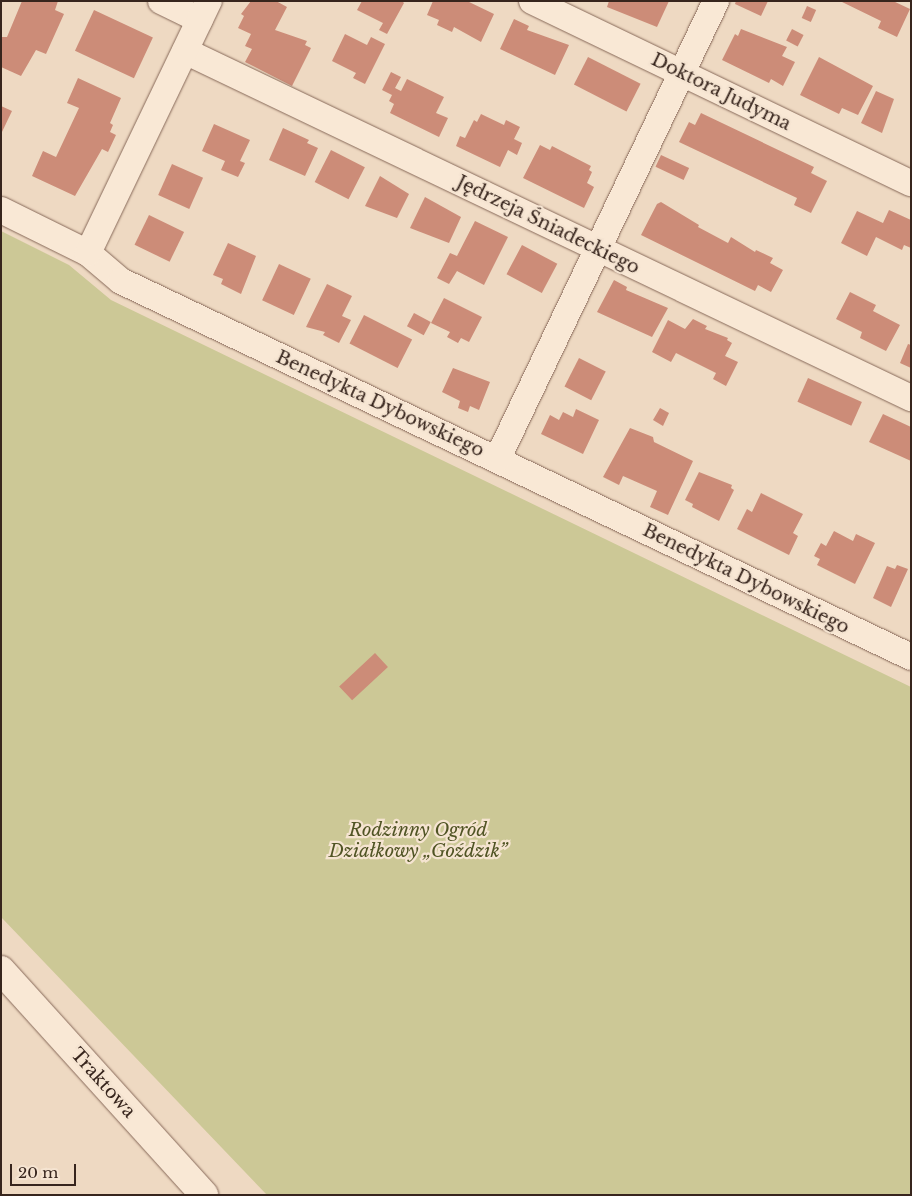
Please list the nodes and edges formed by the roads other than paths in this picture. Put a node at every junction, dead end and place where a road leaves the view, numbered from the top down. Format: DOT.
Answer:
graph roads {
  1 [pos="161,1"];
  2 [pos="532,1"];
  3 [pos="716,1"];
  4 [pos="204,11"];
  5 [pos="185,51"];
  6 [pos="681,73"];
  7 [pos="911,183"];
  8 [pos="1,210"];
  9 [pos="597,249"];
  10 [pos="88,253"];
  11 [pos="911,398"];
  12 [pos="497,460"];
  13 [pos="911,657"];
  14 [pos="1,970"];
  15 [pos="204,1195"];
  1 -- 4 [label="street"];
  2 -- 6 [label="street, Doktora Judyma"];
  3 -- 6 [label="street"];
  4 -- 5 [label="street"];
  5 -- 9 [label="street, Jędrzeja Śniadeckiego"];
  5 -- 10 [label="street"];
  6 -- 7 [label="street, Doktora Judyma"];
  6 -- 9 [label="street"];
  8 -- 10 [label="street, Benedykta Dybowskiego"];
  9 -- 11 [label="street, Jędrzeja Śniadeckiego"];
  9 -- 12 [label="street"];
  10 -- 12 [label="street, Benedykta Dybowskiego"];
  12 -- 13 [label="street, Benedykta Dybowskiego"];
  14 -- 15 [label="main road, Traktowa"];
}
